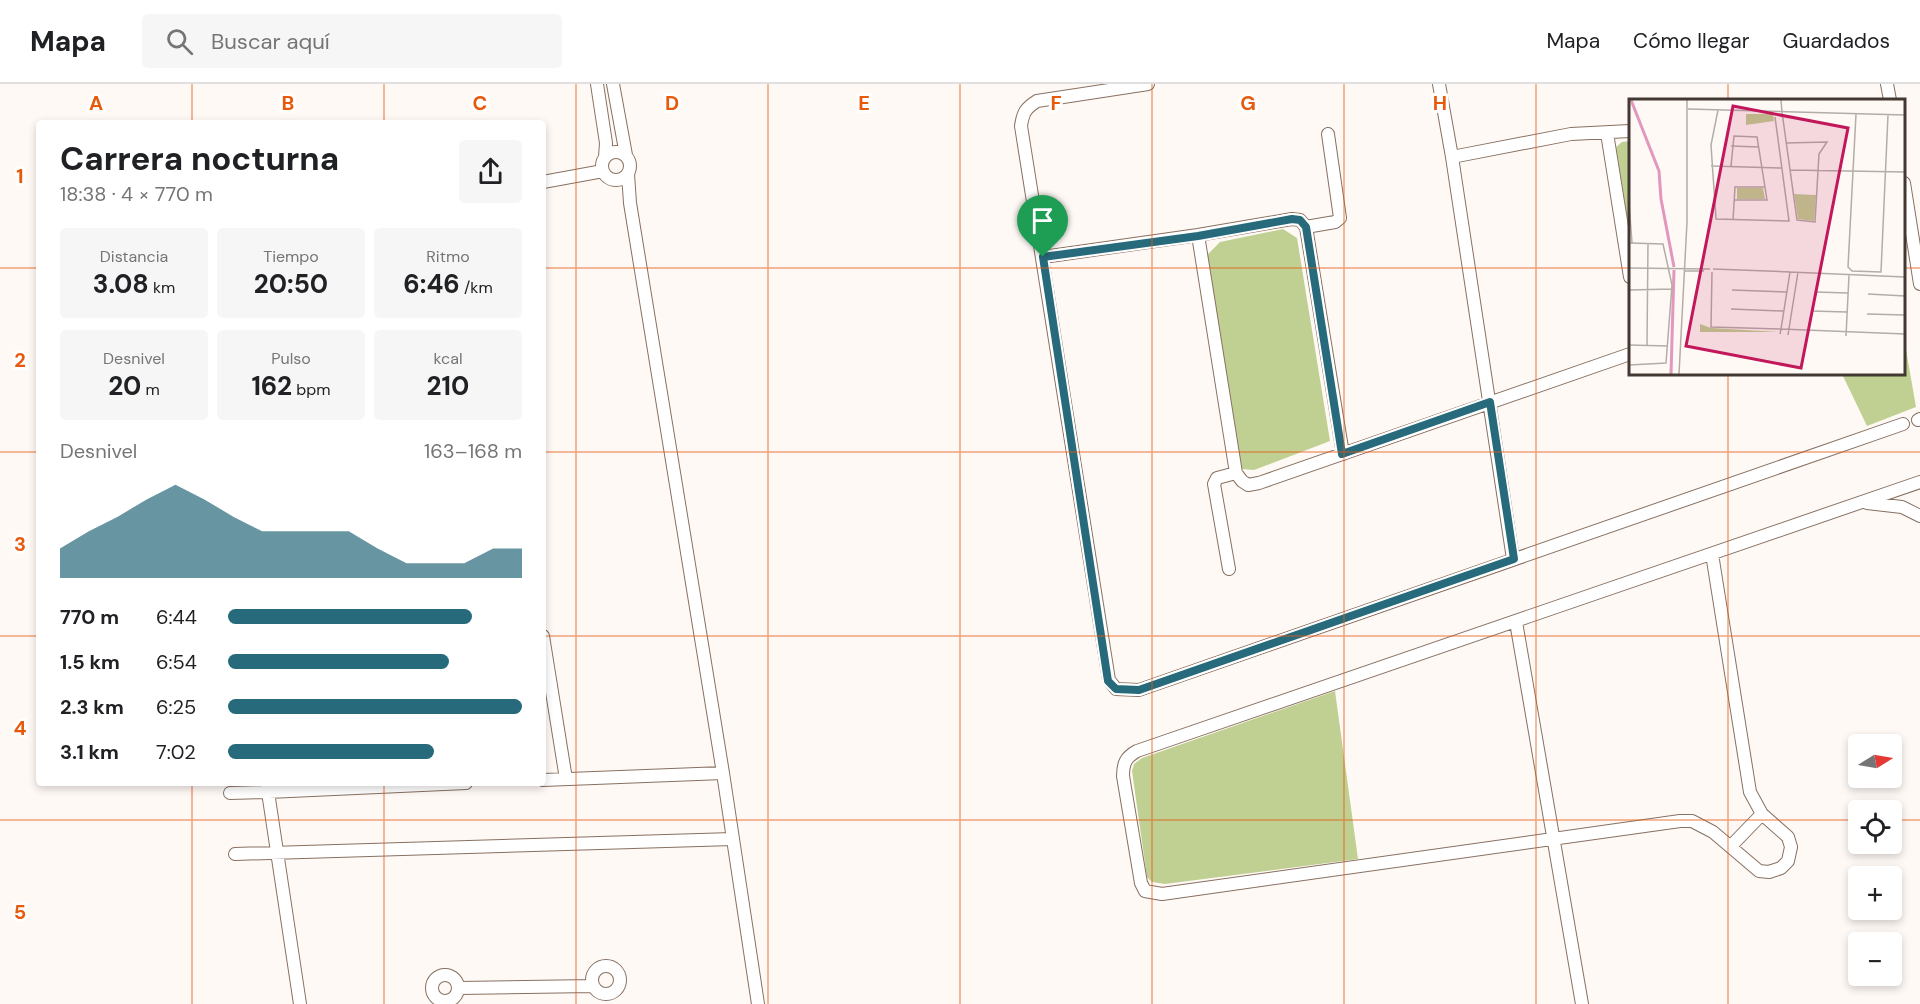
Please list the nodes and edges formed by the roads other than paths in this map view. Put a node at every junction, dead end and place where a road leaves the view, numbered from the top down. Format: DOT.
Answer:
graph roads {
  1 [pos="597,84"];
  2 [pos="613,84"];
  3 [pos="1148,84"];
  4 [pos="1439,84"];
  5 [pos="1887,84"];
  6 [pos="1890,99"];
  7 [pos="1629,131"];
  8 [pos="1606,133"];
  9 [pos="1328,134"];
  10 [pos="626,155"];
  11 [pos="605,157"];
  12 [pos="1452,157"];
  13 [pos="628,174"];
  14 [pos="607,175"];
  15 [pos="546,182"];
  16 [pos="1905,189"];
  17 [pos="630,202"];
  18 [pos="1306,227"];
  19 [pos="1198,236"];
  20 [pos="1043,257"];
  21 [pos="1629,271"];
  22 [pos="1920,284"];
  23 [pos="1629,354"];
  24 [pos="1490,402"];
  25 [pos="1903,424"];
  26 [pos="1342,454"];
  27 [pos="1236,473"];
  28 [pos="1920,482"];
  29 [pos="1860,502"];
  30 [pos="1920,516"];
  31 [pos="1712,554"];
  32 [pos="1514,559"];
  33 [pos="1229,569"];
  34 [pos="1516,622"];
  35 [pos="546,655"];
  36 [pos="723,773"];
  37 [pos="566,779"];
  38 [pos="546,780"];
  39 [pos="340,786"];
  40 [pos="267,788"];
  41 [pos="230,794"];
  42 [pos="1762,814"];
  43 [pos="733,839"];
  44 [pos="1555,839"];
  45 [pos="1731,846"];
  46 [pos="276,852"];
  47 [pos="234,854"];
  48 [pos="593,986"];
  49 [pos="454,997"];
  50 [pos="606,999"];
  51 [pos="300,1004"];
  52 [pos="758,1004"];
  53 [pos="1582,1004"];
  1 -- 11 [label="street"];
  2 -- 10 [label="street"];
  3 -- 20 [label="street"];
  4 -- 12 [label="street"];
  5 -- 6 [label="street"];
  7 -- 8 [label="street"];
  8 -- 12 [label="street"];
  8 -- 21 [label="street"];
  9 -- 18 [label="street"];
  10 -- 11 [label="street"];
  10 -- 13 [label="street"];
  11 -- 14 [label="street"];
  12 -- 24 [label="street"];
  13 -- 14 [label="street"];
  13 -- 17 [label="street"];
  14 -- 15 [label="street"];
  14 -- 17 [label="street"];
  16 -- 22 [label="street"];
  17 -- 36 [label="street"];
  18 -- 19 [label="street"];
  18 -- 26 [label="street"];
  19 -- 20 [label="street"];
  19 -- 27 [label="street"];
  20 -- 32 [label="street"];
  23 -- 24 [label="street"];
  24 -- 26 [label="street"];
  24 -- 32 [label="street"];
  25 -- 32 [label="street"];
  26 -- 27 [label="street"];
  27 -- 33 [label="street"];
  28 -- 29 [label="street"];
  29 -- 30 [label="street"];
  29 -- 31 [label="street"];
  31 -- 34 [label="street"];
  31 -- 42 [label="street"];
  34 -- 44 [label="street"];
  34 -- 44 [label="street"];
  35 -- 37 [label="street"];
  36 -- 37 [label="street"];
  36 -- 43 [label="street"];
  37 -- 38 [label="street"];
  39 -- 40 [label="street"];
  40 -- 41 [label="street"];
  40 -- 46 [label="street"];
  42 -- 45 [label="street"];
  42 -- 45 [label="street"];
  43 -- 46 [label="street"];
  43 -- 52 [label="street"];
  44 -- 45 [label="street"];
  44 -- 53 [label="street"];
  46 -- 47 [label="street"];
  46 -- 51 [label="street"];
  48 -- 49 [label="street"];
  48 -- 50 [label="street"];
  48 -- 50 [label="street"];
}
